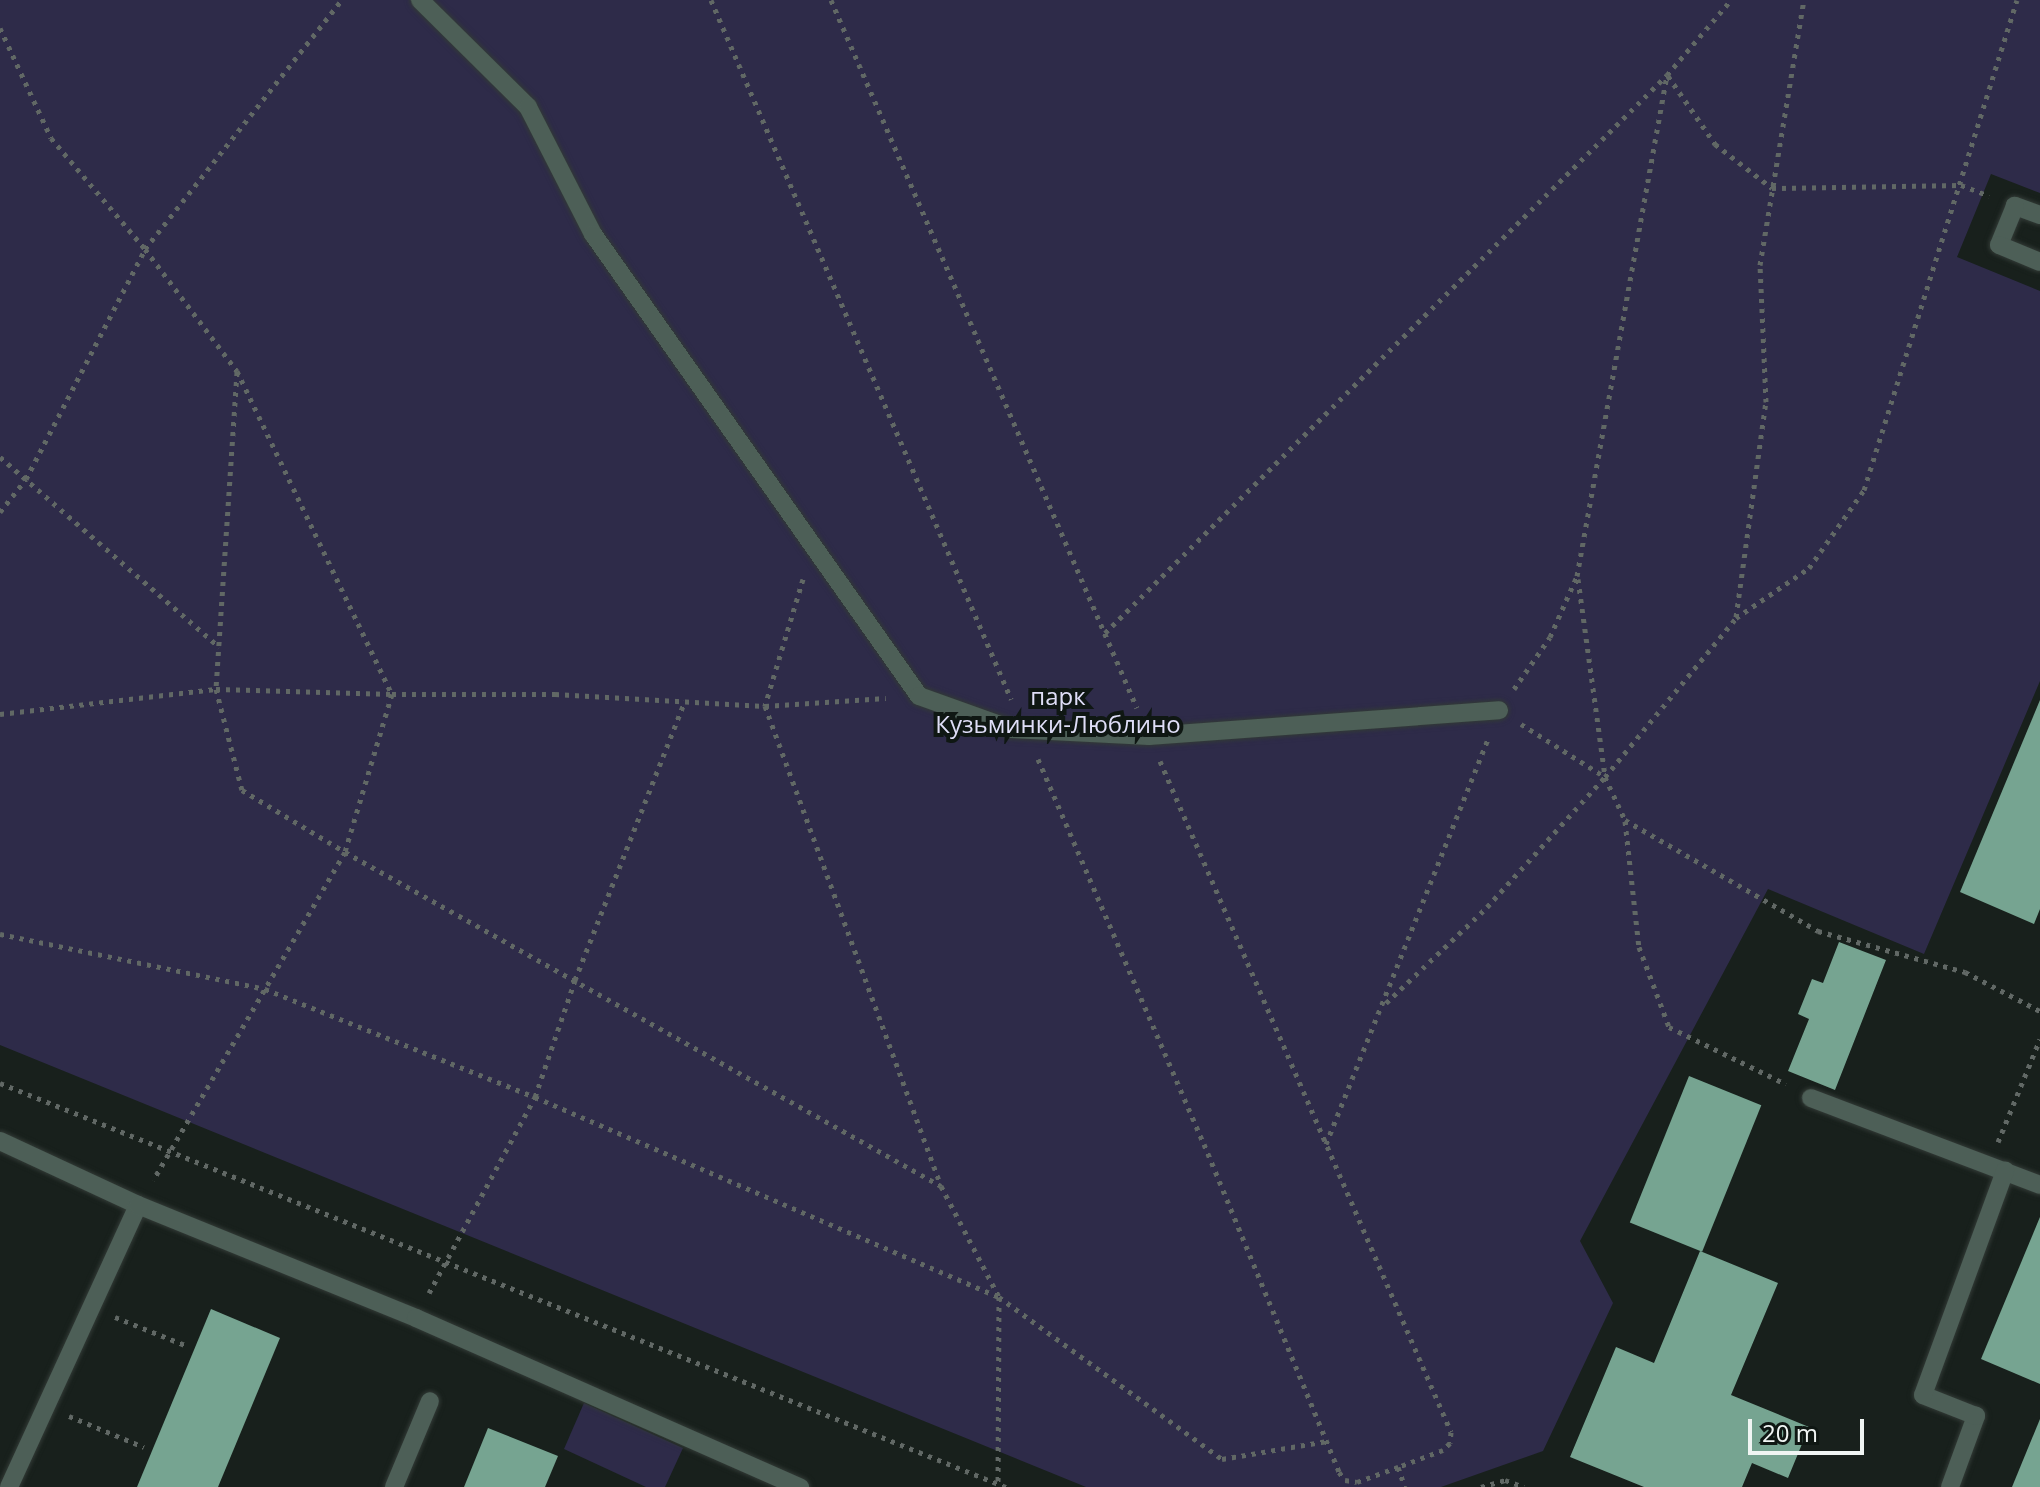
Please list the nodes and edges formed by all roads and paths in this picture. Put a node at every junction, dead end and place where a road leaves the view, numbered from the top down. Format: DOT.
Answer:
graph roads {
  1 [pos="342,0"];
  2 [pos="420,0"];
  3 [pos="711,0"];
  4 [pos="1731,0"];
  5 [pos="1804,0"];
  6 [pos="2017,0"];
  7 [pos="0,28"];
  8 [pos="1667,75"];
  9 [pos="1961,185"];
  10 [pos="1772,188"];
  11 [pos="2015,206"];
  12 [pos="2040,215"];
  13 [pos="145,249"];
  14 [pos="2040,262"];
  15 [pos="237,371"];
  16 [pos="0,457"];
  17 [pos="26,479"];
  18 [pos="0,512"];
  19 [pos="813,548"];
  20 [pos="1577,576"];
  21 [pos="1736,618"];
  22 [pos="1105,633"];
  23 [pos="219,647"];
  24 [pos="216,689"];
  25 [pos="392,694"];
  26 [pos="919,696"];
  27 [pos="685,701"];
  28 [pos="765,706"];
  29 [pos="1499,710"];
  30 [pos="0,714"];
  31 [pos="1024,729"];
  32 [pos="1605,777"];
  33 [pos="1625,820"];
  34 [pos="345,852"];
  35 [pos="0,934"];
  36 [pos="575,980"];
  37 [pos="265,989"];
  38 [pos="1383,1006"];
  39 [pos="2040,1011"];
  40 [pos="2040,1039"];
  41 [pos="0,1083"];
  42 [pos="535,1097"];
  43 [pos="1811,1098"];
  44 [pos="0,1141"];
  45 [pos="1326,1145"];
  46 [pos="169,1152"];
  47 [pos="1997,1168"];
  48 [pos="2040,1185"];
  49 [pos="941,1186"];
  50 [pos="138,1205"];
  51 [pos="445,1262"];
  52 [pos="999,1297"];
  53 [pos="91,1308"];
  54 [pos="416,1318"];
  55 [pos="185,1345"];
  56 [pos="430,1401"];
  57 [pos="46,1406"];
  58 [pos="1327,1441"];
  59 [pos="144,1447"];
  60 [pos="1398,1467"];
  61 [pos="1505,1483"];
  62 [pos="999,1486"];
  63 [pos="9,1487"];
  64 [pos="394,1487"];
  65 [pos="800,1487"];
  66 [pos="1006,1487"];
  67 [pos="1481,1487"];
  68 [pos="1524,1487"];
  69 [pos="1950,1487"];
  1 -- 13 [label="path"];
  2 -- 19 [label="lane"];
  3 -- 31 [label="path"];
  4 -- 8 [label="path"];
  5 -- 10 [label="path"];
  6 -- 9 [label="path"];
  7 -- 13 [label="path"];
  8 -- 10 [label="path"];
  8 -- 20 [label="path"];
  8 -- 22 [label="path"];
  9 -- 10 [label="path"];
  9 -- 11 [label="path"];
  9 -- 21 [label="path"];
  10 -- 21 [label="path"];
  11 -- 12 [label="lane"];
  11 -- 14 [label="lane"];
  13 -- 15 [label="path"];
  13 -- 17 [label="path"];
  15 -- 23 [label="path"];
  15 -- 25 [label="path"];
  16 -- 17 [label="path"];
  17 -- 18 [label="path"];
  17 -- 23 [label="path"];
  19 -- 26 [label="lane"];
  19 -- 28 [label="path"];
  20 -- 29 [label="path"];
  20 -- 32 [label="path"];
  21 -- 32 [label="path"];
  23 -- 24 [label="path"];
  24 -- 25 [label="path"];
  24 -- 30 [label="path"];
  24 -- 34 [label="path"];
  25 -- 27 [label="path"];
  25 -- 34 [label="path"];
  26 -- 28 [label="path"];
  26 -- 31 [label="lane"];
  27 -- 28 [label="path"];
  27 -- 36 [label="path"];
  28 -- 49 [label="path"];
  29 -- 31 [label="lane"];
  29 -- 32 [label="path"];
  29 -- 38 [label="path"];
  31 -- 58 [label="path"];
  32 -- 33 [label="path"];
  32 -- 38 [label="path"];
  33 -- 39 [label="path"];
  33 -- 43 [label="path"];
  34 -- 36 [label="path"];
  34 -- 37 [label="path"];
  35 -- 37 [label="path"];
  36 -- 42 [label="path"];
  36 -- 49 [label="path"];
  37 -- 42 [label="path"];
  37 -- 46 [label="path"];
  38 -- 45 [label="path"];
  40 -- 47 [label="path"];
  41 -- 46 [label="path"];
  42 -- 51 [label="path"];
  42 -- 52 [label="path"];
  43 -- 47 [label="lane"];
  44 -- 50 [label="lane"];
  46 -- 50 [label="path"];
  46 -- 51 [label="path"];
  47 -- 48 [label="lane"];
  47 -- 69 [label="lane"];
  49 -- 52 [label="path"];
  50 -- 53 [label="lane"];
  50 -- 54 [label="lane"];
  51 -- 54 [label="path"];
  51 -- 62 [label="path"];
  52 -- 58 [label="path"];
  52 -- 62 [label="path"];
  53 -- 55 [label="path"];
  53 -- 57 [label="lane"];
  54 -- 65 [label="lane"];
  56 -- 64 [label="lane"];
  57 -- 59 [label="path"];
  57 -- 63 [label="lane"];
  58 -- 60 [label="path"];
  61 -- 67 [label="path"];
  61 -- 68 [label="path"];
  62 -- 66 [label="path"];
}
